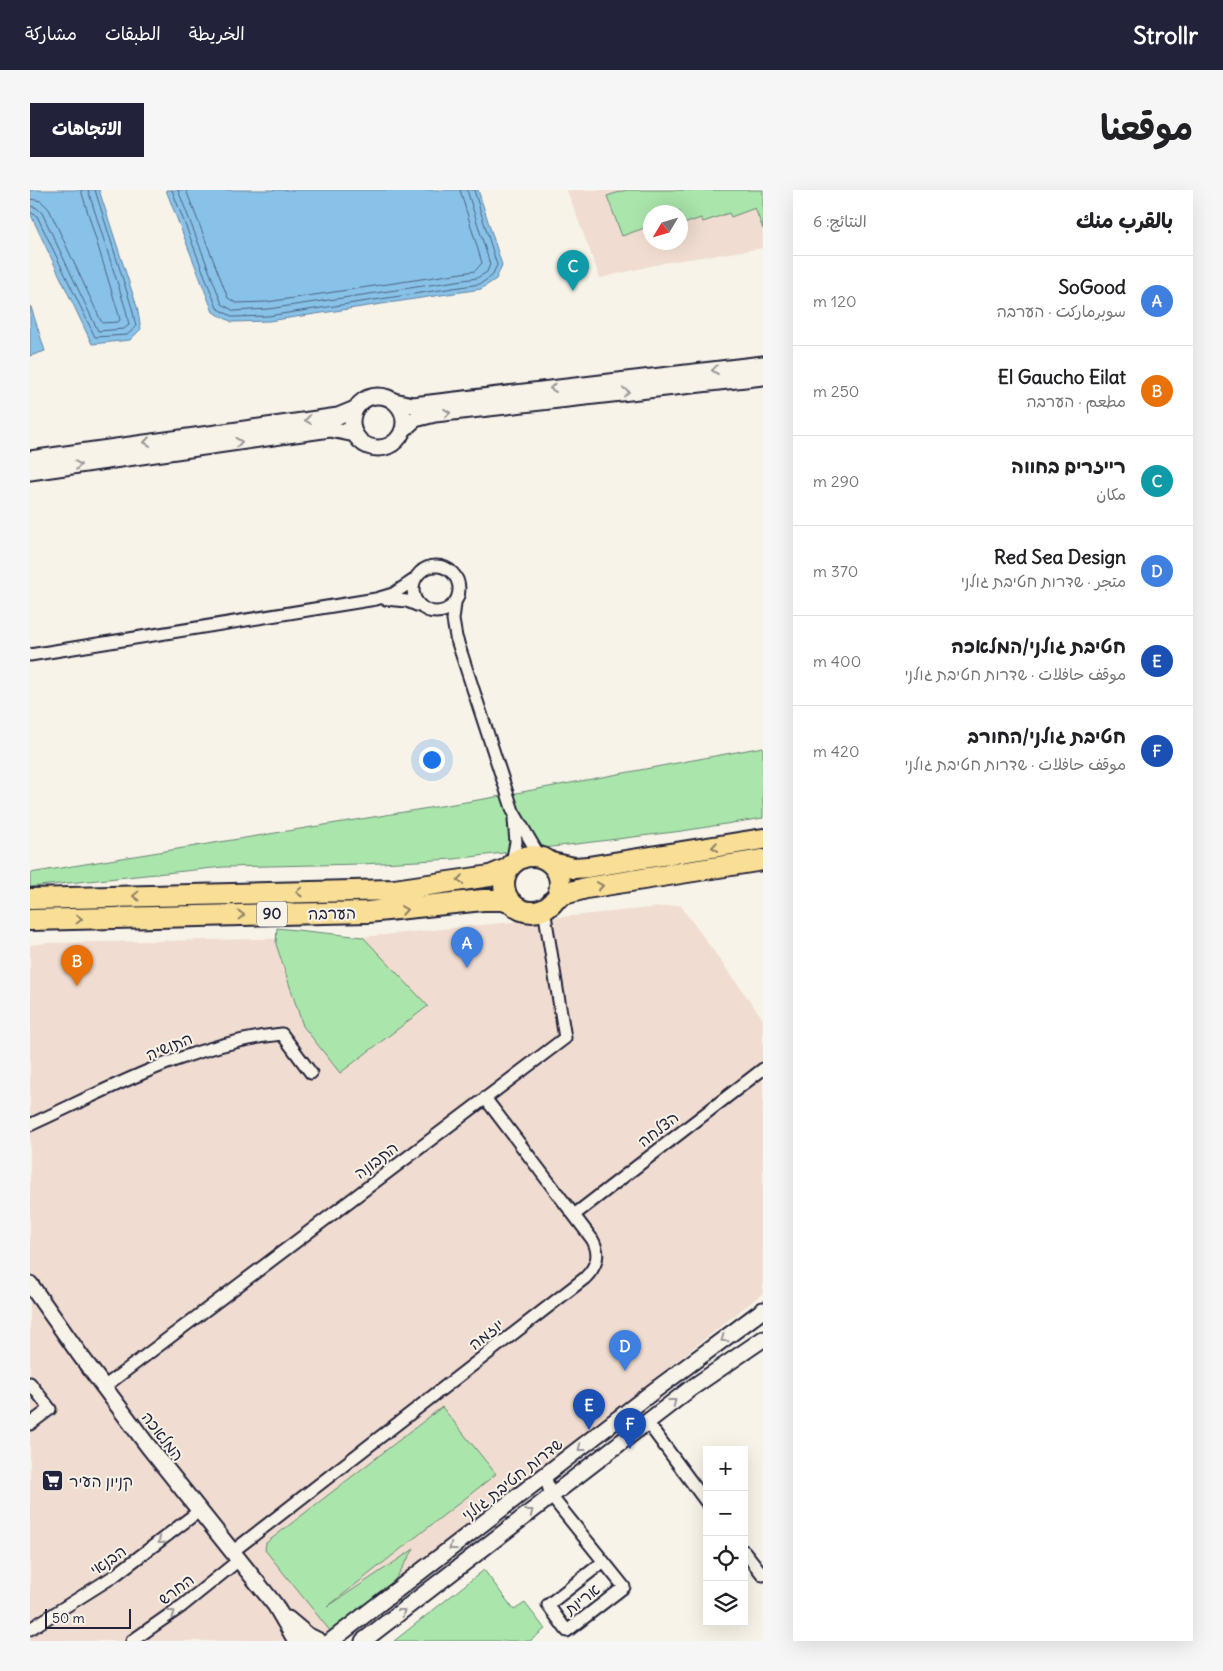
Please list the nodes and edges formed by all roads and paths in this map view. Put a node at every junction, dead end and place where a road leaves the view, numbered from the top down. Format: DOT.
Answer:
graph roads {
  1 [pos="763,364"];
  2 [pos="763,377"];
  3 [pos="394,401"];
  4 [pos="355,409"];
  5 [pos="403,430"];
  6 [pos="355,434"];
  7 [pos="30,459"];
  8 [pos="30,472"];
  9 [pos="414,580"];
  10 [pos="376,600"];
  11 [pos="455,603"];
  12 [pos="419,606"];
  13 [pos="434,612"];
  14 [pos="456,637"];
  15 [pos="30,655"];
  16 [pos="513,811"];
  17 [pos="763,839"];
  18 [pos="546,860"];
  19 [pos="763,860"];
  20 [pos="510,866"];
  21 [pos="30,899"];
  22 [pos="512,904"];
  23 [pos="549,904"];
  24 [pos="30,920"];
  25 [pos="763,1068"];
  26 [pos="311,1072"];
  27 [pos="485,1098"];
  28 [pos="30,1125"];
  29 [pos="574,1215"];
  30 [pos="30,1284"];
  31 [pos="763,1310"];
  32 [pos="763,1338"];
  33 [pos="30,1383"];
  34 [pos="104,1387"];
  35 [pos="647,1422"];
  36 [pos="30,1424"];
  37 [pos="545,1475"];
  38 [pos="550,1496"];
  39 [pos="703,1498"];
  40 [pos="200,1511"];
  41 [pos="236,1556"];
  42 [pos="748,1556"];
  43 [pos="603,1562"];
  44 [pos="763,1575"];
  45 [pos="275,1605"];
  46 [pos="30,1629"];
  47 [pos="132,1641"];
  48 [pos="296,1641"];
  49 [pos="319,1641"];
  50 [pos="331,1641"];
  51 [pos="363,1641"];
  1 -- 3 [label="street, one-way"];
  5 -- 2 [label="street, one-way"];
  3 -- 4 [label="street"];
  3 -- 5 [label="street"];
  4 -- 6 [label="street"];
  4 -- 7 [label="street, one-way"];
  5 -- 6 [label="street"];
  8 -- 6 [label="street, one-way"];
  9 -- 10 [label="street"];
  9 -- 11 [label="street"];
  9 -- 12 [label="street"];
  10 -- 12 [label="street"];
  10 -- 15 [label="street"];
  11 -- 13 [label="street"];
  11 -- 14 [label="street"];
  12 -- 13 [label="street"];
  13 -- 14 [label="street"];
  14 -- 16 [label="street"];
  16 -- 18 [label="street"];
  16 -- 20 [label="street"];
  17 -- 18 [label="highway, one-way"];
  18 -- 20 [label="highway"];
  18 -- 23 [label="highway"];
  23 -- 19 [label="highway, one-way"];
  20 -- 21 [label="highway, הערבה / 90, one-way"];
  20 -- 22 [label="highway"];
  22 -- 23 [label="highway"];
  24 -- 22 [label="highway, הערבה / 90, one-way"];
  23 -- 27 [label="street, התבונה"];
  25 -- 29 [label="street, הצלחה"];
  26 -- 28 [label="street, התושיה"];
  27 -- 29 [label="street, יוזמה"];
  27 -- 34 [label="street, התבונה"];
  29 -- 41 [label="street, יוזמה"];
  30 -- 34 [label="street, המלאכה"];
  31 -- 37 [label="street, שדרות חטיבת גולני, one-way"];
  35 -- 32 [label="street, one-way"];
  33 -- 36 [label="street"];
  34 -- 40 [label="street, המלאכה"];
  35 -- 38 [label="street"];
  35 -- 39 [label="street"];
  37 -- 38 [label="street, אריות"];
  37 -- 50 [label="street, שדרות חטיבת גולני, one-way"];
  38 -- 43 [label="street, אריות"];
  51 -- 38 [label="street, one-way"];
  40 -- 41 [label="street, המלאכה"];
  40 -- 46 [label="street, הבנאי, one-way"];
  41 -- 45 [label="street, המלאכה"];
  47 -- 41 [label="street, החרש, one-way"];
  42 -- 44 [label="street"];
  43 -- 43 [label="street, אריות"];
  45 -- 48 [label="street, המלאכה"];
  45 -- 49 [label="street, המלאכה"];
}
